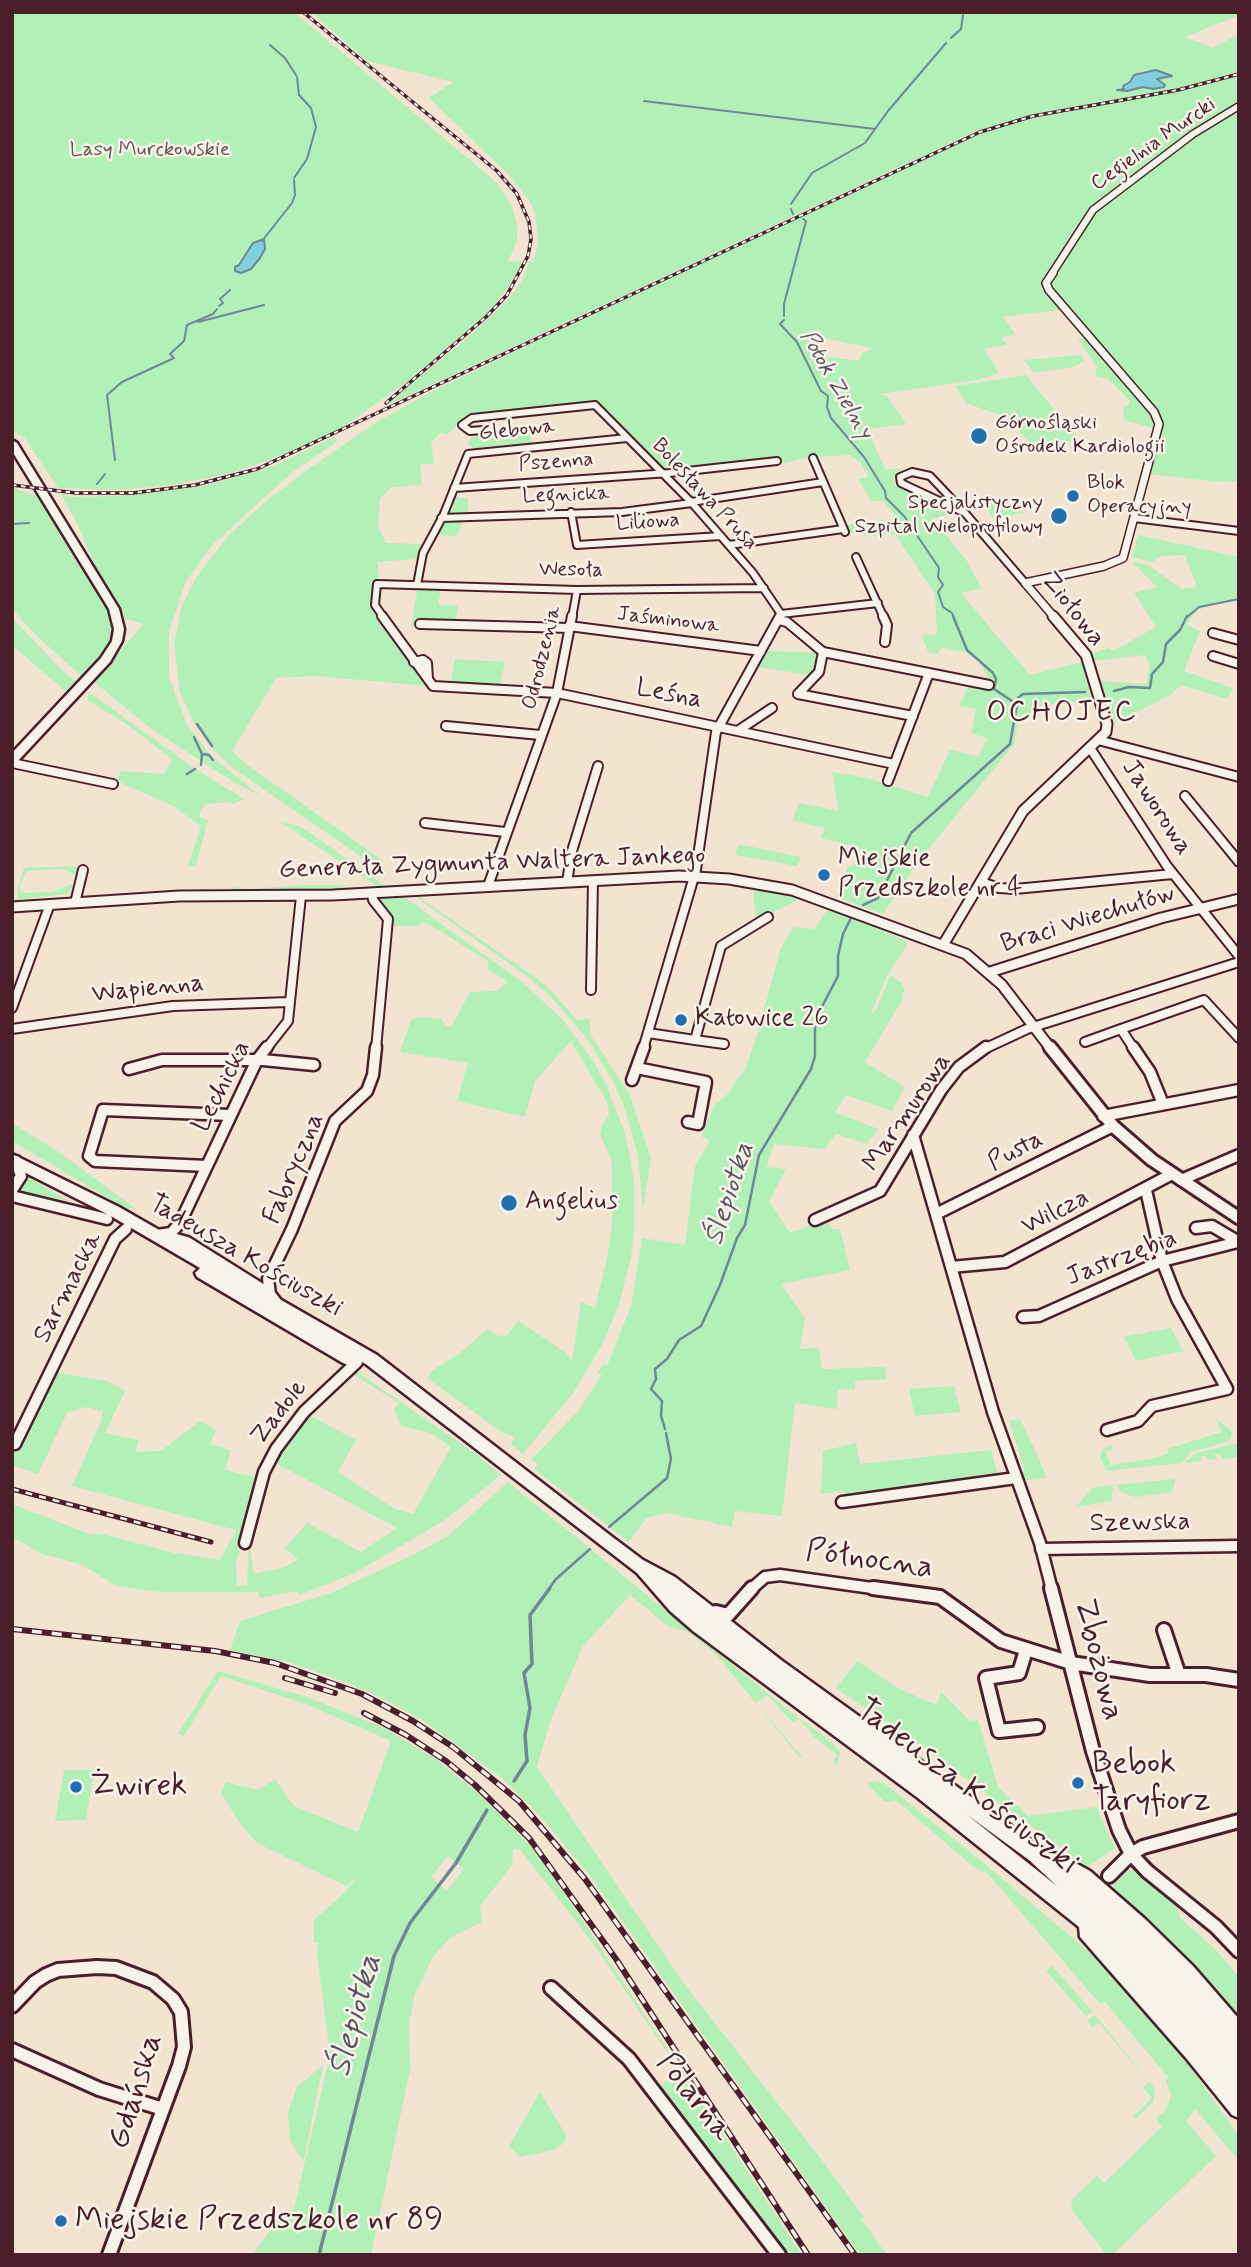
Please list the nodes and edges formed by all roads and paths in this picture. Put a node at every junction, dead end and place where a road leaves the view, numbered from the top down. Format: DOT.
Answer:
graph roads {
  1 [pos="1239,106"];
  2 [pos="484,430"];
  3 [pos="12,437"];
  4 [pos="626,438"];
  5 [pos="12,443"];
  6 [pos="813,458"];
  7 [pos="776,461"];
  8 [pos="661,473"];
  9 [pos="823,482"];
  10 [pos="454,488"];
  11 [pos="692,502"];
  12 [pos="571,512"];
  13 [pos="965,513"];
  14 [pos="1134,518"];
  15 [pos="441,519"];
  16 [pos="1239,531"];
  17 [pos="721,536"];
  18 [pos="577,545"];
  19 [pos="729,545"];
  20 [pos="577,555"];
  21 [pos="856,557"];
  22 [pos="88,566"];
  23 [pos="1025,583"];
  24 [pos="417,585"];
  25 [pos="764,588"];
  26 [pos="577,590"];
  27 [pos="878,603"];
  28 [pos="780,617"];
  29 [pos="420,624"];
  30 [pos="569,627"];
  31 [pos="1213,633"];
  32 [pos="1239,640"];
  33 [pos="885,642"];
  34 [pos="761,651"];
  35 [pos="822,652"];
  36 [pos="1213,656"];
  37 [pos="1239,664"];
  38 [pos="929,673"];
  39 [pos="431,682"];
  40 [pos="989,685"];
  41 [pos="557,693"];
  42 [pos="772,708"];
  43 [pos="913,716"];
  44 [pos="446,726"];
  45 [pos="718,726"];
  46 [pos="739,730"];
  47 [pos="540,735"];
  48 [pos="1098,740"];
  49 [pos="1090,748"];
  50 [pos="12,762"];
  51 [pos="894,764"];
  52 [pos="598,766"];
  53 [pos="1239,777"];
  54 [pos="888,781"];
  55 [pos="113,784"];
  56 [pos="1185,796"];
  57 [pos="425,824"];
  58 [pos="505,832"];
  59 [pos="1239,862"];
  60 [pos="83,870"];
  61 [pos="1173,874"];
  62 [pos="694,877"];
  63 [pos="593,880"];
  64 [pos="567,882"];
  65 [pos="981,882"];
  66 [pos="488,886"];
  67 [pos="372,893"];
  68 [pos="301,896"];
  69 [pos="1239,899"];
  70 [pos="75,903"];
  71 [pos="50,904"];
  72 [pos="12,907"];
  73 [pos="1199,908"];
  74 [pos="768,917"];
  75 [pos="943,945"];
  76 [pos="1239,956"];
  77 [pos="1239,962"];
  78 [pos="990,972"];
  79 [pos="591,990"];
  80 [pos="289,1002"];
  81 [pos="12,1008"];
  82 [pos="1034,1026"];
  83 [pos="12,1029"];
  84 [pos="1121,1029"];
  85 [pos="648,1033"];
  86 [pos="1239,1038"];
  87 [pos="695,1040"];
  88 [pos="1085,1042"];
  89 [pos="724,1044"];
  90 [pos="257,1060"];
  91 [pos="314,1065"];
  92 [pos="637,1068"];
  93 [pos="129,1069"];
  94 [pos="632,1080"];
  95 [pos="1239,1090"];
  96 [pos="1163,1104"];
  97 [pos="230,1115"];
  98 [pos="1103,1116"];
  99 [pos="688,1122"];
  100 [pos="1113,1126"];
  101 [pos="913,1135"];
  102 [pos="1239,1155"];
  103 [pos="14,1160"];
  104 [pos="207,1166"];
  105 [pos="1177,1177"];
  106 [pos="55,1183"];
  107 [pos="12,1190"];
  108 [pos="1146,1190"];
  109 [pos="12,1196"];
  110 [pos="937,1213"];
  111 [pos="1239,1218"];
  112 [pos="107,1219"];
  113 [pos="815,1220"];
  114 [pos="180,1223"];
  115 [pos="1196,1228"];
  116 [pos="126,1229"];
  117 [pos="159,1235"];
  118 [pos="181,1240"];
  119 [pos="1238,1242"];
  120 [pos="1163,1261"];
  121 [pos="951,1268"];
  122 [pos="268,1279"];
  123 [pos="253,1282"];
  124 [pos="275,1300"];
  125 [pos="1023,1317"];
  126 [pos="356,1362"];
  127 [pos="404,1385"];
  128 [pos="1107,1430"];
  129 [pos="15,1444"];
  130 [pos="1016,1478"];
  131 [pos="842,1502"];
  132 [pos="245,1543"];
  133 [pos="1239,1546"];
  134 [pos="1041,1549"];
  135 [pos="637,1565"];
  136 [pos="669,1582"];
  137 [pos="1164,1630"];
  138 [pos="1026,1650"];
  139 [pos="1071,1663"];
  140 [pos="1179,1675"];
  141 [pos="1239,1680"];
  142 [pos="1037,1727"];
  143 [pos="1239,1821"];
  144 [pos="1036,1853"];
  145 [pos="1131,1853"];
  146 [pos="1109,1876"];
  147 [pos="1083,1878"];
  148 [pos="1061,1900"];
  149 [pos="1113,1904"];
  150 [pos="1239,1951"];
  151 [pos="551,1988"];
  152 [pos="12,2006"];
  153 [pos="1239,2034"];
  154 [pos="12,2050"];
  155 [pos="1239,2059"];
  156 [pos="1239,2081"];
  157 [pos="1239,2108"];
  158 [pos="163,2109"];
  159 [pos="109,2255"];
  160 [pos="779,2255"];
  1 -- 14 [label="street, Cegielnia Murcki"];
  2 -- 4 [label="street, Bolesława Prusa"];
  3 -- 22 [label="main road"];
  4 -- 8 [label="street, Bolesława Prusa"];
  4 -- 10 [label="street, Glebowa"];
  5 -- 22 [label="main road"];
  6 -- 9 [label="street"];
  7 -- 8 [label="street, Pszenna"];
  8 -- 10 [label="street, Pszenna"];
  8 -- 11 [label="street, Bolesława Prusa"];
  9 -- 11 [label="street, Legnicka"];
  9 -- 19 [label="street"];
  10 -- 15 [label="street, Glebowa"];
  11 -- 12 [label="street, Legnicka"];
  11 -- 17 [label="street, Bolesława Prusa"];
  12 -- 15 [label="street, Legnicka"];
  12 -- 18 [label="street"];
  13 -- 13 [label="street, Ziołowa"];
  13 -- 23 [label="street, Ziołowa"];
  14 -- 16 [label="street"];
  14 -- 23 [label="street, Cegielnia Murcki"];
  15 -- 24 [label="street, Glebowa"];
  17 -- 18 [label="street, Liliowa"];
  17 -- 19 [label="street, Bolesława Prusa"];
  18 -- 20 [label="street"];
  19 -- 25 [label="street, Bolesława Prusa"];
  21 -- 27 [label="street"];
  22 -- 50 [label="main road"];
  23 -- 48 [label="street, Ziołowa"];
  24 -- 26 [label="street, Wesoła"];
  24 -- 39 [label="street, Wesoła"];
  25 -- 26 [label="street, Wesoła"];
  25 -- 28 [label="street, Bolesława Prusa"];
  26 -- 30 [label="street, Odrodzenia"];
  27 -- 28 [label="street"];
  27 -- 33 [label="street"];
  28 -- 34 [label="street"];
  28 -- 35 [label="street, Bolesława Prusa"];
  29 -- 30 [label="street, Jaśminowa"];
  30 -- 34 [label="street, Jaśminowa"];
  30 -- 41 [label="street, Odrodzenia"];
  31 -- 32 [label="street"];
  34 -- 45 [label="street"];
  35 -- 38 [label="street"];
  35 -- 43 [label="street"];
  36 -- 37 [label="street"];
  38 -- 40 [label="street"];
  38 -- 43 [label="street"];
  39 -- 41 [label="street, Leśna"];
  41 -- 45 [label="street, Leśna"];
  41 -- 47 [label="street, Odrodzenia"];
  42 -- 46 [label="street"];
  43 -- 51 [label="street"];
  44 -- 47 [label="street, Odrodzenia"];
  45 -- 46 [label="street, Leśna"];
  45 -- 62 [label="street"];
  46 -- 51 [label="street, Leśna"];
  47 -- 58 [label="street, Odrodzenia"];
  48 -- 49 [label="street"];
  48 -- 53 [label="street"];
  49 -- 61 [label="street, Jaworowa"];
  49 -- 65 [label="street"];
  50 -- 55 [label="street"];
  51 -- 54 [label="street"];
  52 -- 64 [label="street"];
  56 -- 59 [label="street"];
  57 -- 58 [label="street"];
  58 -- 66 [label="street, Odrodzenia"];
  60 -- 70 [label="street"];
  61 -- 65 [label="street"];
  61 -- 73 [label="street, Jaworowa"];
  62 -- 63 [label="street, Generała Zygmunta Waltera Jankego"];
  62 -- 75 [label="street, Generała Zygmunta Waltera Jankego"];
  62 -- 85 [label="street"];
  63 -- 64 [label="street, Generała Zygmunta Waltera Jankego"];
  63 -- 79 [label="street"];
  64 -- 66 [label="street, Generała Zygmunta Waltera Jankego"];
  65 -- 75 [label="street"];
  66 -- 67 [label="street, Generała Zygmunta Waltera Jankego"];
  67 -- 68 [label="street, Generała Zygmunta Waltera Jankego"];
  67 -- 122 [label="street, Fabryczna"];
  68 -- 70 [label="street, Generała Zygmunta Waltera Jankego"];
  68 -- 80 [label="street, Lechicka"];
  69 -- 73 [label="street, Braci Wiechułów"];
  70 -- 71 [label="street, Generała Zygmunta Waltera Jankego"];
  71 -- 72 [label="street, Generała Zygmunta Waltera Jankego"];
  71 -- 81 [label="street"];
  73 -- 76 [label="street, Jaworowa"];
  73 -- 78 [label="street, Braci Wiechułów"];
  74 -- 87 [label="street"];
  75 -- 78 [label="street, Generała Zygmunta Waltera Jankego"];
  77 -- 82 [label="street, Marmurowa"];
  78 -- 82 [label="street, Generała Zygmunta Waltera Jankego"];
  80 -- 83 [label="street, Wapienna"];
  80 -- 90 [label="street, Lechicka"];
  82 -- 98 [label="street, Generała Zygmunta Waltera Jankego"];
  82 -- 101 [label="street, Marmurowa"];
  84 -- 86 [label="street"];
  84 -- 88 [label="street"];
  84 -- 96 [label="street"];
  85 -- 87 [label="street"];
  85 -- 92 [label="street"];
  87 -- 89 [label="street"];
  90 -- 91 [label="street"];
  90 -- 93 [label="street"];
  90 -- 97 [label="street, Lechicka"];
  92 -- 94 [label="street"];
  92 -- 99 [label="street"];
  95 -- 96 [label="street"];
  96 -- 98 [label="street"];
  97 -- 104 [label="street, Lechicka"];
  97 -- 104 [label="street"];
  98 -- 100 [label="street, Generała Zygmunta Waltera Jankego"];
  100 -- 105 [label="street, Generała Zygmunta Waltera Jankego"];
  100 -- 110 [label="street, Pusta"];
  101 -- 110 [label="street, Zbożowa"];
  101 -- 113 [label="street, Marmurowa"];
  102 -- 105 [label="street, Wilcza"];
  103 -- 106 [label="main road, Tadeusza Kościuszki"];
  103 -- 107 [label="street"];
  104 -- 114 [label="street, Lechicka"];
  105 -- 108 [label="street, Wilcza"];
  105 -- 111 [label="street, Generała Zygmunta Waltera Jankego"];
  106 -- 112 [label="main road, Tadeusza Kościuszki"];
  106 -- 117 [label="main road, Tadeusza Kościuszki"];
  108 -- 120 [label="street"];
  108 -- 121 [label="street, Wilcza"];
  109 -- 112 [label="street"];
  110 -- 121 [label="street, Zbożowa"];
  112 -- 116 [label="main road, Tadeusza Kościuszki"];
  114 -- 117 [label="street, Lechicka"];
  114 -- 118 [label="street"];
  115 -- 119 [label="street"];
  116 -- 126 [label="main road, Tadeusza Kościuszki"];
  116 -- 129 [label="street, Sarmacka"];
  117 -- 118 [label="street"];
  117 -- 124 [label="main road, Tadeusza Kościuszki"];
  118 -- 123 [label="street"];
  119 -- 120 [label="street, Jastrzębia"];
  120 -- 125 [label="street, Jastrzębia"];
  120 -- 128 [label="street"];
  121 -- 130 [label="street, Zbożowa"];
  122 -- 123 [label="street"];
  122 -- 124 [label="street"];
  123 -- 124 [label="street"];
  124 -- 127 [label="main road, Tadeusza Kościuszki"];
  126 -- 127 [label="main road, Tadeusza Kościuszki"];
  126 -- 132 [label="street, Zadole"];
  127 -- 135 [label="main road, Tadeusza Kościuszki"];
  130 -- 131 [label="street"];
  130 -- 134 [label="street, Zbożowa"];
  133 -- 134 [label="street, Szewska"];
  134 -- 139 [label="street, Zbożowa"];
  135 -- 136 [label="main road, Tadeusza Kościuszki"];
  135 -- 148 [label="main road, Tadeusza Kościuszki"];
  136 -- 138 [label="street, Północna"];
  136 -- 144 [label="main road, Tadeusza Kościuszki"];
  137 -- 140 [label="street"];
  138 -- 139 [label="street, Północna"];
  138 -- 142 [label="street"];
  139 -- 140 [label="street, Północna"];
  139 -- 145 [label="street, Zbożowa"];
  140 -- 141 [label="street, Północna"];
  143 -- 145 [label="street"];
  144 -- 147 [label="main road"];
  144 -- 155 [label="main road, Tadeusza Kościuszki"];
  145 -- 146 [label="street"];
  145 -- 150 [label="street"];
  146 -- 147 [label="street"];
  146 -- 149 [label="street"];
  147 -- 149 [label="main road"];
  148 -- 156 [label="main road, Tadeusza Kościuszki"];
  148 -- 157 [label="main road"];
  149 -- 153 [label="main road"];
  151 -- 160 [label="street, Polarna"];
  152 -- 158 [label="street, Gdańska"];
  154 -- 158 [label="street"];
  158 -- 159 [label="street, Gdańska"];
}
